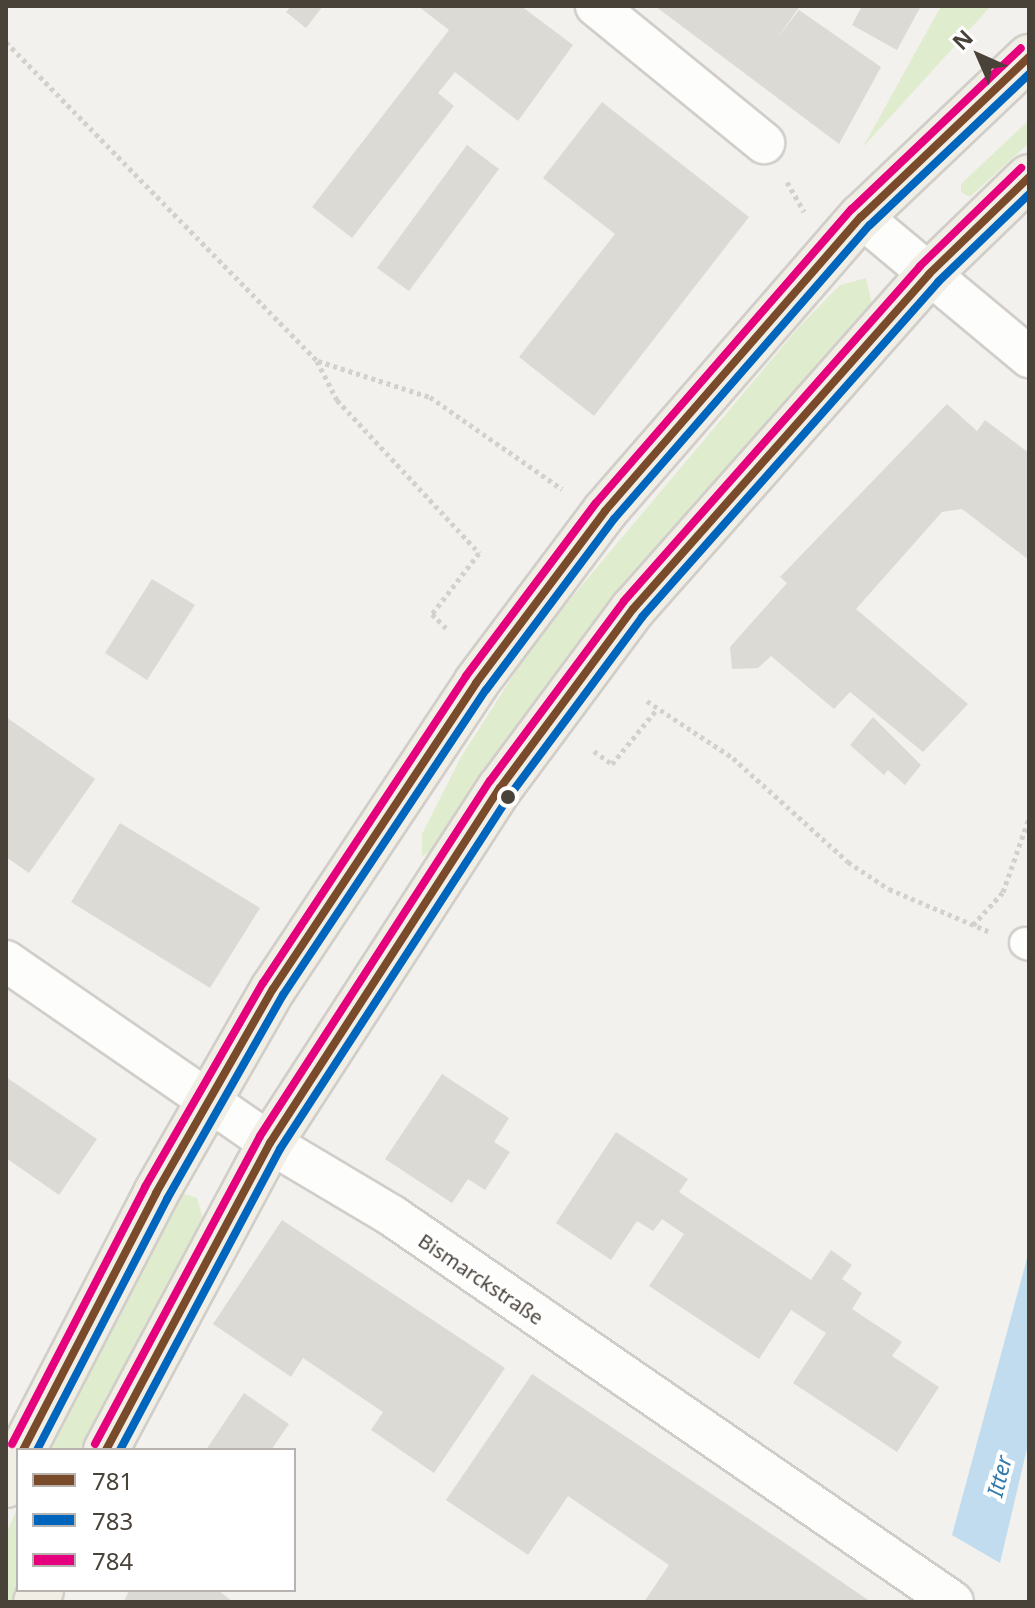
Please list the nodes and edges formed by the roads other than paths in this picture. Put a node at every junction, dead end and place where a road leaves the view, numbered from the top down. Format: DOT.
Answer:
graph roads {
  1 [pos="596,6"];
  2 [pos="1029,57"];
  3 [pos="764,143"];
  4 [pos="1029,177"];
  5 [pos="861,217"];
  6 [pos="929,274"];
  7 [pos="1029,357"];
  8 [pos="6,961"];
  9 [pos="209,1102"];
  10 [pos="270,1143"];
  11 [pos="24,1448"];
  12 [pos="107,1448"];
  13 [pos="16,1464"];
  14 [pos="6,1485"];
  15 [pos="953,1602"];
  1 -- 3 [label="street"];
  2 -- 5 [label="main road"];
  4 -- 6 [label="main road"];
  5 -- 6 [label="street"];
  5 -- 9 [label="main road"];
  6 -- 7 [label="street"];
  6 -- 10 [label="main road"];
  8 -- 9 [label="street, Bismarckstraße"];
  9 -- 10 [label="street, Bismarckstraße"];
  9 -- 11 [label="main road"];
  10 -- 12 [label="main road"];
  10 -- 15 [label="street, Bismarckstraße"];
  13 -- 14 [label="main road"];
}
